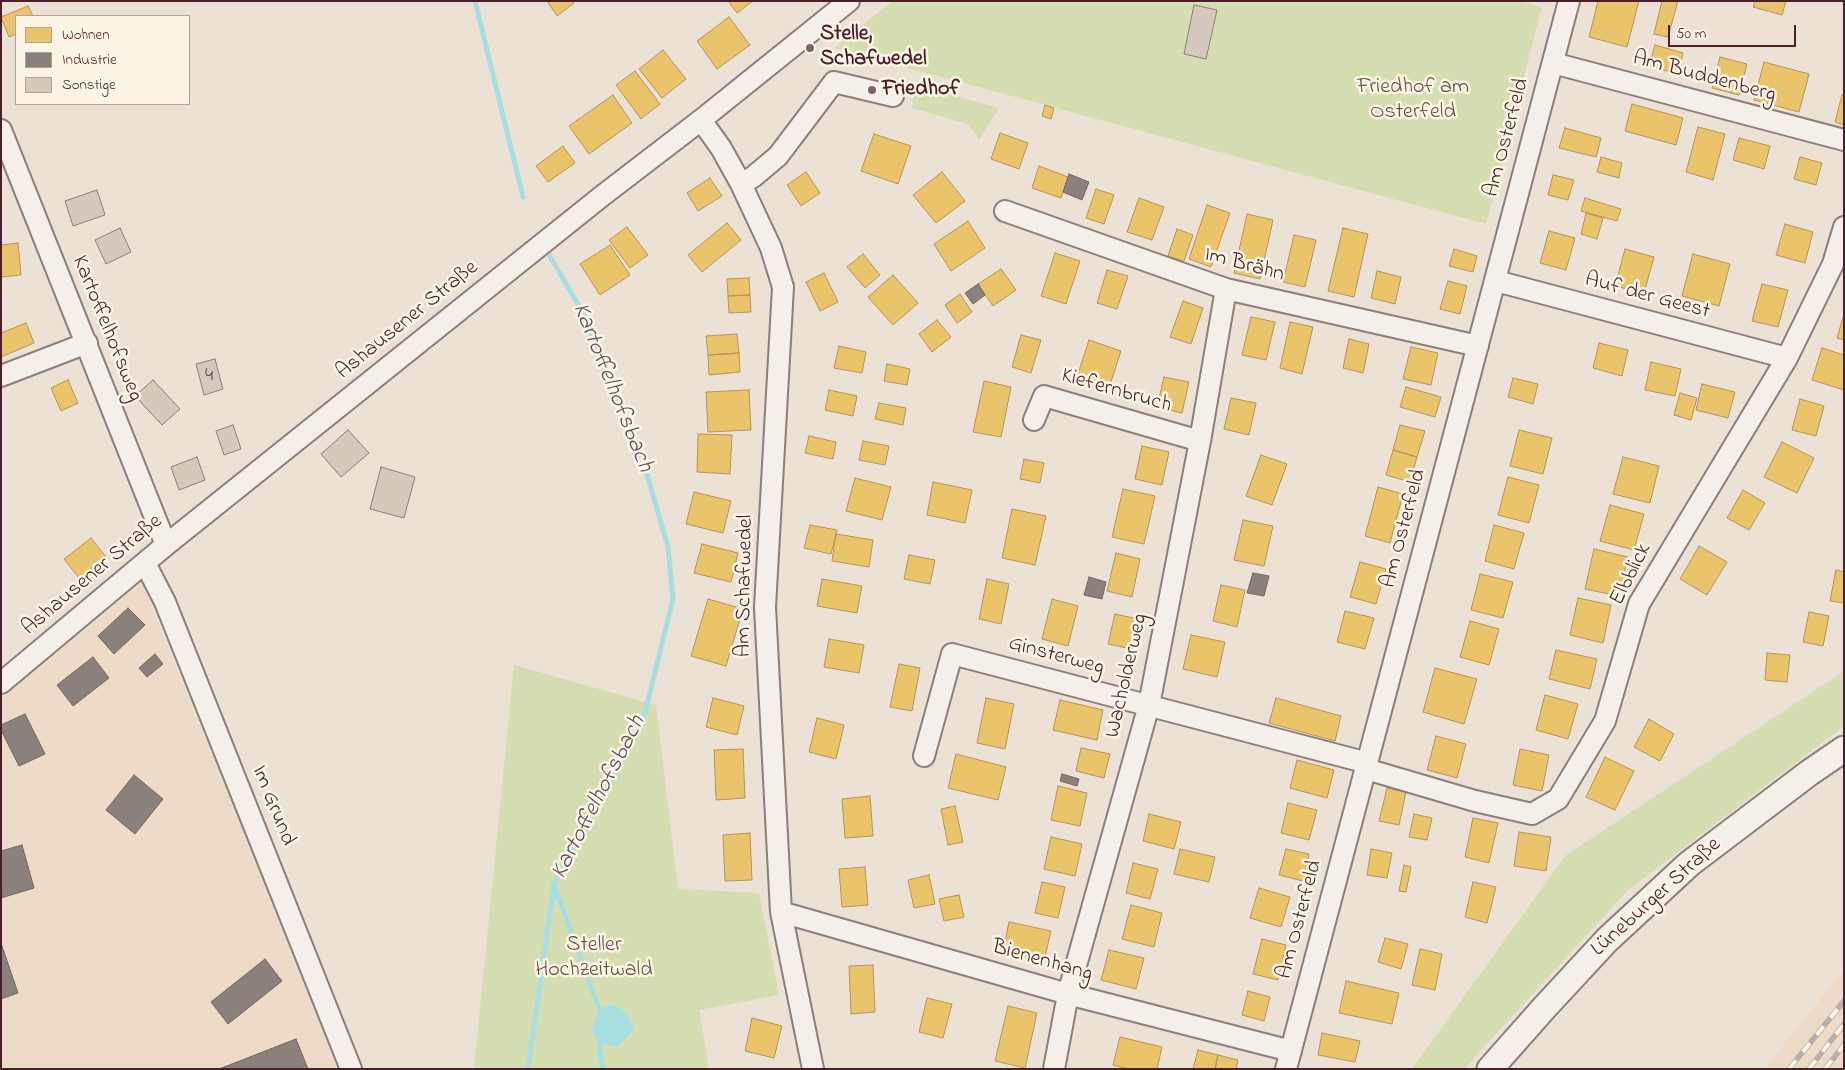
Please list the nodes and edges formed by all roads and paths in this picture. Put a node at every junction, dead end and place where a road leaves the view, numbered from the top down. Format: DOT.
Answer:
graph roads {
  1 [pos="849,1"];
  2 [pos="1569,1"];
  3 [pos="1553,63"];
  4 [pos="893,96"];
  5 [pos="701,120"];
  6 [pos="1,130"];
  7 [pos="1844,140"];
  8 [pos="741,184"];
  9 [pos="1005,211"];
  10 [pos="1844,227"];
  11 [pos="1496,280"];
  12 [pos="1226,289"];
  13 [pos="87,343"];
  14 [pos="1478,346"];
  15 [pos="1787,358"];
  16 [pos="1,376"];
  17 [pos="1034,420"];
  18 [pos="1200,440"];
  19 [pos="166,545"];
  20 [pos="146,563"];
  21 [pos="1,683"];
  22 [pos="1149,705"];
  23 [pos="1844,749"];
  24 [pos="924,756"];
  25 [pos="1367,766"];
  26 [pos="781,912"];
  27 [pos="1068,994"];
  28 [pos="1289,1060"];
  29 [pos="350,1069"];
  30 [pos="813,1069"];
  31 [pos="1054,1069"];
  32 [pos="1490,1069"];
  1 -- 5 [label="street, Ashausener Straße"];
  2 -- 3 [label="street, Am Osterfeld"];
  3 -- 7 [label="street, Am Buddenberg"];
  3 -- 11 [label="street, Am Osterfeld"];
  4 -- 8 [label="street"];
  5 -- 8 [label="street, Am Schafwedel"];
  5 -- 19 [label="street, Ashausener Straße"];
  6 -- 13 [label="street, Kartoffelhofsweg"];
  8 -- 26 [label="street, Am Schafwedel"];
  9 -- 12 [label="street, Im Brähn"];
  10 -- 15 [label="street, Elbblick"];
  11 -- 14 [label="street, Am Osterfeld"];
  11 -- 15 [label="street, Auf der Geest"];
  12 -- 14 [label="street, Im Brähn"];
  12 -- 18 [label="street, Wacholderweg"];
  13 -- 16 [label="street"];
  13 -- 19 [label="street, Kartoffelhofsweg"];
  14 -- 25 [label="street, Am Osterfeld"];
  15 -- 25 [label="street, Elbblick"];
  17 -- 18 [label="street, Kiefernbruch"];
  18 -- 22 [label="street, Wacholderweg"];
  19 -- 20 [label="street, Ashausener Straße"];
  20 -- 21 [label="street, Ashausener Straße"];
  20 -- 29 [label="street, Im Grund"];
  22 -- 24 [label="street, Ginsterweg"];
  22 -- 25 [label="street, Ginsterweg"];
  22 -- 27 [label="street, Wacholderweg"];
  23 -- 32 [label="main road, Lüneburger Straße"];
  25 -- 28 [label="street, Am Osterfeld"];
  26 -- 27 [label="street, Bienenhang"];
  26 -- 30 [label="street, Am Schafwedel"];
  27 -- 28 [label="street, Bienenhang"];
  27 -- 31 [label="street, Wacholderweg"];
}
